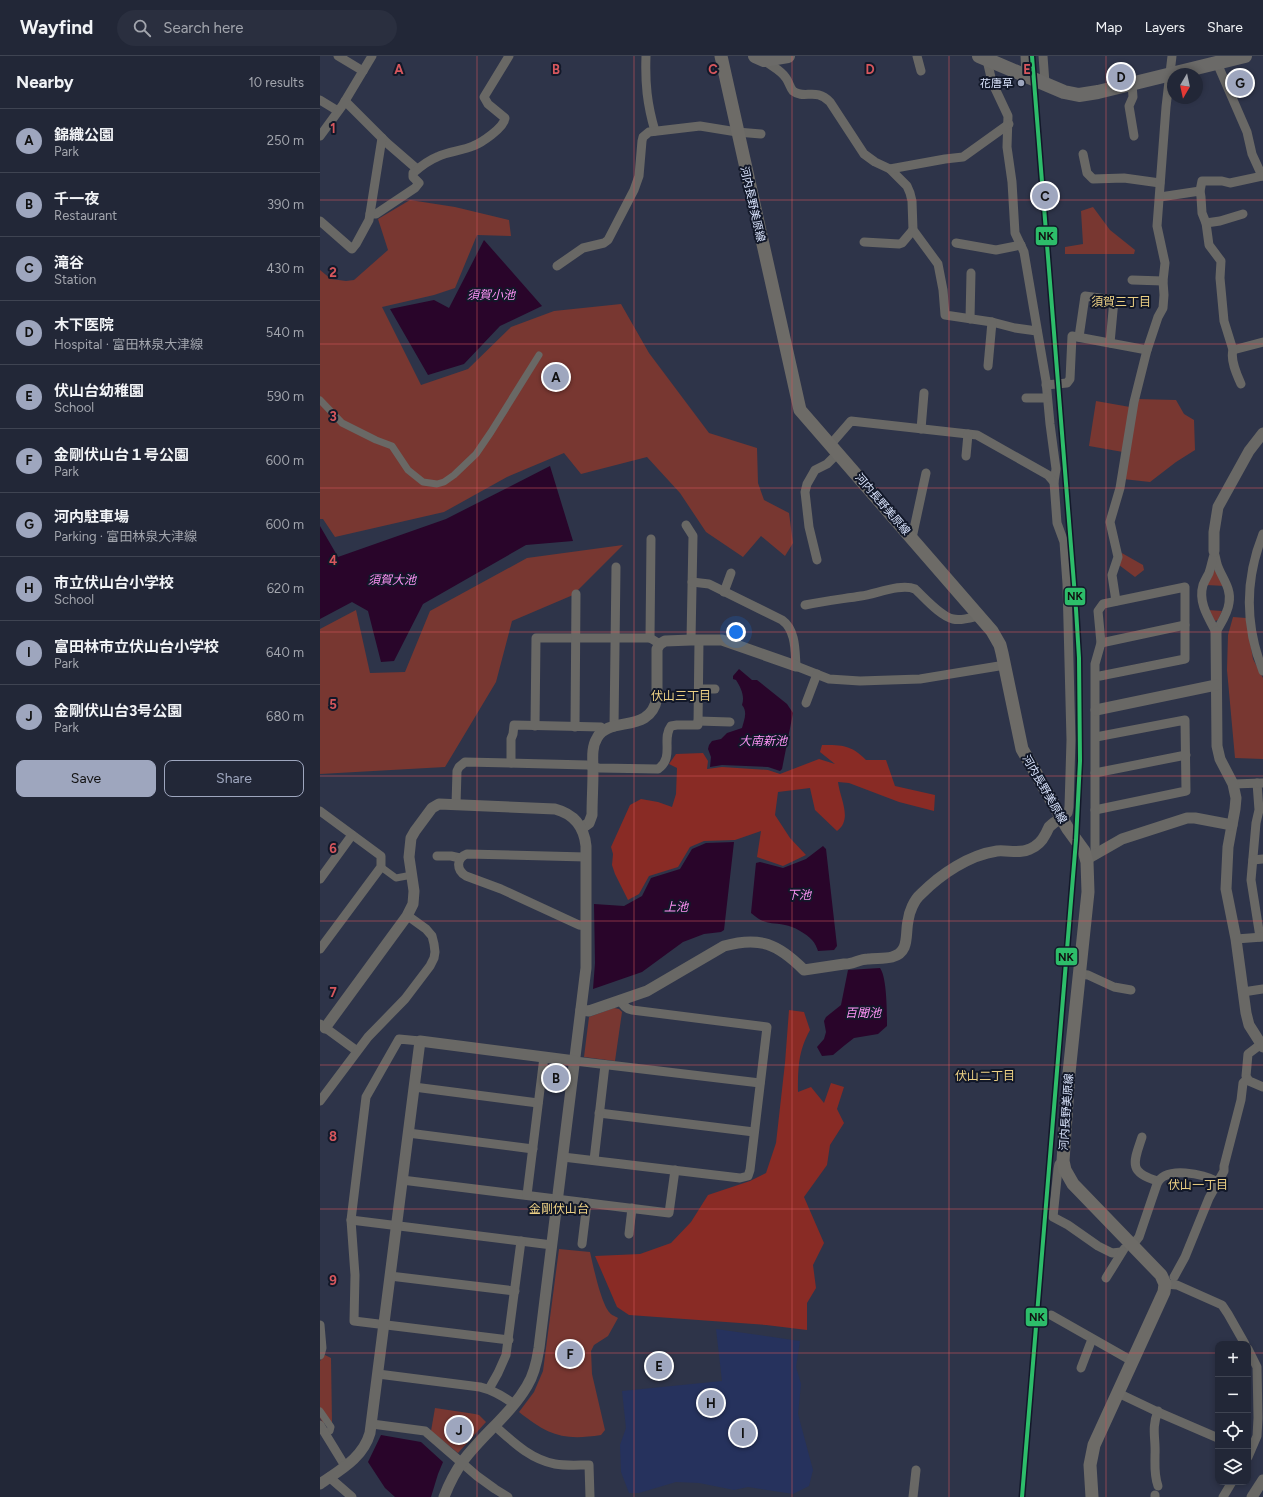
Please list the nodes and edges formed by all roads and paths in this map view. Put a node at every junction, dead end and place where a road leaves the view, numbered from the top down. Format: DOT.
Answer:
graph roads {
  1 [pos="338,56"];
  2 [pos="372,56"];
  3 [pos="509,56"];
  4 [pos="646,56"];
  5 [pos="721,56"];
  6 [pos="788,56"];
  7 [pos="917,56"];
  8 [pos="1025,56"];
  9 [pos="1043,56"];
  10 [pos="1172,56"];
  11 [pos="1245,56"];
  12 [pos="760,58"];
  13 [pos="983,58"];
  14 [pos="1217,63"];
  15 [pos="1170,68"];
  16 [pos="1195,68"];
  17 [pos="362,71"];
  18 [pos="921,71"];
  19 [pos="1026,75"];
  20 [pos="1167,75"];
  21 [pos="1045,83"];
  22 [pos="1132,84"];
  23 [pos="1167,98"];
  24 [pos="320,100"];
  25 [pos="345,101"];
  26 [pos="338,111"];
  27 [pos="1009,124"];
  28 [pos="655,131"];
  29 [pos="737,132"];
  30 [pos="762,134"];
  31 [pos="320,136"];
  32 [pos="1134,136"];
  33 [pos="382,138"];
  34 [pos="1083,154"];
  35 [pos="417,169"];
  36 [pos="890,169"];
  37 [pos="1262,176"];
  38 [pos="1160,183"];
  39 [pos="1200,191"];
  40 [pos="1160,197"];
  41 [pos="370,214"];
  42 [pos="1243,214"];
  43 [pos="320,220"];
  44 [pos="1206,223"];
  45 [pos="913,230"];
  46 [pos="864,242"];
  47 [pos="956,243"];
  48 [pos="1021,245"];
  49 [pos="557,266"];
  50 [pos="971,273"];
  51 [pos="1132,280"];
  52 [pos="1163,281"];
  53 [pos="970,319"];
  54 [pos="992,322"];
  55 [pos="1037,331"];
  56 [pos="1079,337"];
  57 [pos="1263,342"];
  58 [pos="1110,343"];
  59 [pos="1147,350"];
  60 [pos="1233,350"];
  61 [pos="540,355"];
  62 [pos="988,366"];
  63 [pos="1241,384"];
  64 [pos="1046,385"];
  65 [pos="924,393"];
  66 [pos="1026,398"];
  67 [pos="1048,398"];
  68 [pos="320,400"];
  69 [pos="921,429"];
  70 [pos="1263,433"];
  71 [pos="968,434"];
  72 [pos="834,448"];
  73 [pos="966,456"];
  74 [pos="926,473"];
  75 [pos="1054,482"];
  76 [pos="686,525"];
  77 [pos="1263,534"];
  78 [pos="912,538"];
  79 [pos="651,539"];
  80 [pos="1214,551"];
  81 [pos="817,560"];
  82 [pos="616,567"];
  83 [pos="731,573"];
  84 [pos="692,582"];
  85 [pos="724,592"];
  86 [pos="576,594"];
  87 [pos="1116,601"];
  88 [pos="806,605"];
  89 [pos="978,616"];
  90 [pos="1185,625"];
  91 [pos="1216,632"];
  92 [pos="575,638"];
  93 [pos="615,639"];
  94 [pos="695,640"];
  95 [pos="655,641"];
  96 [pos="1101,643"];
  97 [pos="1005,665"];
  98 [pos="796,666"];
  99 [pos="1263,670"];
  100 [pos="817,674"];
  101 [pos="1095,676"];
  102 [pos="1216,685"];
  103 [pos="699,688"];
  104 [pos="715,689"];
  105 [pos="806,703"];
  106 [pos="1096,710"];
  107 [pos="698,721"];
  108 [pos="730,722"];
  109 [pos="535,726"];
  110 [pos="574,727"];
  111 [pos="609,728"];
  112 [pos="1096,737"];
  113 [pos="1186,755"];
  114 [pos="511,763"];
  115 [pos="593,767"];
  116 [pos="1095,773"];
  117 [pos="1260,783"];
  118 [pos="1233,784"];
  119 [pos="456,805"];
  120 [pos="1095,810"];
  121 [pos="320,811"];
  122 [pos="1062,818"];
  123 [pos="1260,823"];
  124 [pos="1232,825"];
  125 [pos="582,828"];
  126 [pos="352,835"];
  127 [pos="437,856"];
  128 [pos="586,857"];
  129 [pos="1091,857"];
  130 [pos="460,858"];
  131 [pos="1263,859"];
  132 [pos="1253,860"];
  133 [pos="381,868"];
  134 [pos="412,875"];
  135 [pos="320,878"];
  136 [pos="1253,898"];
  137 [pos="1263,898"];
  138 [pos="408,916"];
  139 [pos="586,926"];
  140 [pos="1262,937"];
  141 [pos="1236,939"];
  142 [pos="320,949"];
  143 [pos="1080,974"];
  144 [pos="1263,989"];
  145 [pos="1131,990"];
  146 [pos="1243,992"];
  147 [pos="621,1000"];
  148 [pos="581,1010"];
  149 [pos="322,1026"];
  150 [pos="420,1041"];
  151 [pos="1262,1045"];
  152 [pos="357,1051"];
  153 [pos="544,1057"];
  154 [pos="575,1061"];
  155 [pos="605,1065"];
  156 [pos="1247,1079"];
  157 [pos="760,1083"];
  158 [pos="414,1087"];
  159 [pos="1263,1087"];
  160 [pos="320,1101"];
  161 [pos="538,1103"];
  162 [pos="599,1113"];
  163 [pos="754,1132"];
  164 [pos="408,1133"];
  165 [pos="1142,1137"];
  166 [pos="533,1149"];
  167 [pos="563,1157"];
  168 [pos="594,1160"];
  169 [pos="1063,1161"];
  170 [pos="675,1170"];
  171 [pos="402,1180"];
  172 [pos="1158,1181"];
  173 [pos="1218,1182"];
  174 [pos="527,1195"];
  175 [pos="558,1199"];
  176 [pos="587,1203"];
  177 [pos="632,1208"];
  178 [pos="352,1220"];
  179 [pos="396,1226"];
  180 [pos="630,1234"];
  181 [pos="521,1241"];
  182 [pos="582,1244"];
  183 [pos="552,1245"];
  184 [pos="1127,1247"];
  185 [pos="390,1276"];
  186 [pos="1106,1278"];
  187 [pos="1170,1280"];
  188 [pos="515,1291"];
  189 [pos="1051,1315"];
  190 [pos="320,1325"];
  191 [pos="384,1325"];
  192 [pos="1092,1338"];
  193 [pos="508,1340"];
  194 [pos="1243,1341"];
  195 [pos="320,1355"];
  196 [pos="1251,1355"];
  197 [pos="1132,1361"];
  198 [pos="1082,1368"];
  199 [pos="378,1374"];
  200 [pos="489,1389"];
  201 [pos="1118,1393"];
  202 [pos="514,1404"];
  203 [pos="320,1411"];
  204 [pos="1158,1411"];
  205 [pos="320,1424"];
  206 [pos="372,1424"];
  207 [pos="495,1426"];
  208 [pos="326,1433"];
  209 [pos="1215,1437"];
  210 [pos="1250,1449"];
  211 [pos="462,1462"];
  212 [pos="345,1466"];
  213 [pos="916,1470"];
  214 [pos="1263,1480"];
  215 [pos="325,1481"];
  216 [pos="1230,1485"];
  217 [pos="1158,1486"];
  218 [pos="352,1497"];
  219 [pos="444,1497"];
  220 [pos="508,1497"];
  221 [pos="590,1497"];
  222 [pos="913,1497"];
  223 [pos="1092,1497"];
  224 [pos="1223,1497"];
  225 [pos="1252,1497"];
  1 -- 17 [label="street"];
  2 -- 17 [label="street"];
  3 -- 35 [label="street"];
  4 -- 28 [label="street"];
  5 -- 29 [label="main road, 河内長野美原線"];
  6 -- 12 [label="main road"];
  7 -- 18 [label="street"];
  8 -- 19 [label="street"];
  9 -- 21 [label="street"];
  10 -- 15 [label="street"];
  11 -- 14 [label="main road"];
  12 -- 36 [label="street"];
  13 -- 19 [label="main road"];
  13 -- 27 [label="street"];
  14 -- 16 [label="main road"];
  14 -- 37 [label="street"];
  17 -- 25 [label="street"];
  19 -- 21 [label="main road"];
  20 -- 22 [label="main road"];
  21 -- 22 [label="main road"];
  22 -- 32 [label="street"];
  23 -- 38 [label="street"];
  24 -- 26 [label="street"];
  25 -- 26 [label="street"];
  25 -- 33 [label="street"];
  26 -- 31 [label="street"];
  27 -- 36 [label="street"];
  27 -- 48 [label="street"];
  28 -- 29 [label="street"];
  28 -- 49 [label="street"];
  29 -- 30 [label="street"];
  29 -- 72 [label="main road, 河内長野美原線"];
  33 -- 35 [label="street"];
  33 -- 41 [label="street"];
  34 -- 38 [label="street"];
  35 -- 41 [label="street"];
  36 -- 45 [label="street"];
  37 -- 39 [label="street"];
  38 -- 40 [label="street"];
  39 -- 40 [label="street"];
  39 -- 44 [label="street"];
  40 -- 52 [label="street"];
  41 -- 43 [label="street"];
  42 -- 44 [label="street"];
  44 -- 60 [label="street"];
  45 -- 46 [label="street"];
  45 -- 53 [label="street"];
  47 -- 48 [label="street"];
  48 -- 55 [label="street"];
  50 -- 53 [label="street"];
  51 -- 52 [label="street"];
  52 -- 59 [label="street"];
  53 -- 54 [label="street"];
  54 -- 55 [label="street"];
  54 -- 62 [label="street"];
  55 -- 64 [label="street"];
  56 -- 58 [label="street"];
  56 -- 58 [label="street"];
  56 -- 64 [label="street"];
  57 -- 60 [label="street"];
  58 -- 59 [label="street"];
  59 -- 87 [label="street"];
  60 -- 63 [label="street"];
  61 -- 68 [label="street"];
  64 -- 67 [label="street"];
  65 -- 69 [label="street"];
  66 -- 67 [label="street"];
  67 -- 75 [label="street"];
  69 -- 71 [label="street"];
  69 -- 72 [label="street"];
  70 -- 80 [label="street"];
  71 -- 73 [label="street"];
  71 -- 75 [label="street"];
  72 -- 78 [label="main road, 河内長野美原線"];
  72 -- 81 [label="street"];
  74 -- 78 [label="street"];
  75 -- 122 [label="street"];
  76 -- 84 [label="street"];
  77 -- 99 [label="street"];
  78 -- 89 [label="main road, 河内長野美原線"];
  79 -- 95 [label="street"];
  80 -- 91 [label="street"];
  80 -- 91 [label="street"];
  82 -- 93 [label="street"];
  83 -- 85 [label="street"];
  84 -- 85 [label="street"];
  84 -- 94 [label="street"];
  85 -- 98 [label="street"];
  86 -- 92 [label="street"];
  87 -- 90 [label="street"];
  87 -- 96 [label="street"];
  88 -- 89 [label="street"];
  89 -- 97 [label="main road, 河内長野美原線"];
  90 -- 96 [label="street"];
  90 -- 101 [label="street"];
  91 -- 102 [label="street"];
  92 -- 93 [label="street"];
  92 -- 109 [label="street"];
  92 -- 110 [label="street"];
  93 -- 95 [label="street"];
  93 -- 111 [label="street"];
  94 -- 95 [label="street"];
  94 -- 98 [label="street"];
  94 -- 103 [label="street"];
  95 -- 111 [label="street"];
  96 -- 101 [label="street"];
  97 -- 100 [label="street"];
  97 -- 122 [label="main road, 河内長野美原線"];
  98 -- 100 [label="street"];
  100 -- 105 [label="street"];
  101 -- 106 [label="street"];
  102 -- 106 [label="street"];
  102 -- 118 [label="street"];
  103 -- 104 [label="street"];
  103 -- 107 [label="street"];
  106 -- 112 [label="street"];
  107 -- 108 [label="street"];
  107 -- 115 [label="street"];
  109 -- 110 [label="street"];
  109 -- 114 [label="street"];
  110 -- 111 [label="street"];
  111 -- 115 [label="street"];
  112 -- 113 [label="street"];
  112 -- 116 [label="street"];
  113 -- 116 [label="street"];
  113 -- 120 [label="street"];
  114 -- 115 [label="street"];
  114 -- 119 [label="street"];
  115 -- 125 [label="street"];
  116 -- 120 [label="street"];
  117 -- 118 [label="street"];
  117 -- 123 [label="street"];
  118 -- 124 [label="street"];
  119 -- 125 [label="street"];
  119 -- 134 [label="street"];
  120 -- 129 [label="street"];
  121 -- 126 [label="street"];
  122 -- 129 [label="main road, 河内長野美原線"];
  122 -- 147 [label="street"];
  123 -- 132 [label="street"];
  124 -- 129 [label="street"];
  124 -- 141 [label="street"];
  125 -- 128 [label="street"];
  126 -- 133 [label="street"];
  126 -- 135 [label="street"];
  127 -- 130 [label="street"];
  128 -- 130 [label="street"];
  128 -- 139 [label="street"];
  129 -- 143 [label="main road, 河内長野美原線"];
  130 -- 139 [label="street"];
  131 -- 132 [label="street"];
  132 -- 136 [label="street"];
  133 -- 134 [label="street"];
  133 -- 142 [label="street"];
  134 -- 138 [label="street"];
  136 -- 137 [label="street"];
  136 -- 140 [label="street"];
  138 -- 149 [label="street"];
  138 -- 152 [label="street"];
  139 -- 148 [label="street"];
  140 -- 141 [label="street"];
  141 -- 146 [label="street"];
  143 -- 145 [label="street"];
  143 -- 169 [label="main road, 河内長野美原線"];
  144 -- 146 [label="street"];
  146 -- 151 [label="street"];
  147 -- 148 [label="street"];
  147 -- 157 [label="street"];
  148 -- 154 [label="street"];
  149 -- 152 [label="street"];
  150 -- 153 [label="street"];
  150 -- 158 [label="street"];
  150 -- 178 [label="street"];
  151 -- 156 [label="street"];
  152 -- 160 [label="street"];
  153 -- 154 [label="street"];
  153 -- 161 [label="street"];
  154 -- 155 [label="street"];
  154 -- 167 [label="street"];
  155 -- 157 [label="street"];
  155 -- 162 [label="street"];
  156 -- 159 [label="street"];
  156 -- 173 [label="street"];
  157 -- 163 [label="street"];
  158 -- 161 [label="street"];
  158 -- 164 [label="street"];
  161 -- 166 [label="street"];
  162 -- 163 [label="street"];
  162 -- 168 [label="street"];
  163 -- 170 [label="street"];
  164 -- 166 [label="street"];
  164 -- 171 [label="street"];
  165 -- 172 [label="street"];
  166 -- 174 [label="street"];
  167 -- 168 [label="street"];
  167 -- 175 [label="street"];
  168 -- 170 [label="street"];
  169 -- 184 [label="main road, 河内長野美原線"];
  169 -- 184 [label="street"];
  170 -- 177 [label="street"];
  171 -- 174 [label="street"];
  171 -- 179 [label="street"];
  172 -- 173 [label="street"];
  172 -- 184 [label="street"];
  173 -- 187 [label="street"];
  174 -- 175 [label="street"];
  175 -- 176 [label="street"];
  175 -- 183 [label="street"];
  176 -- 177 [label="street"];
  176 -- 182 [label="street"];
  177 -- 180 [label="street"];
  178 -- 179 [label="street"];
  178 -- 191 [label="street"];
  179 -- 181 [label="street"];
  179 -- 185 [label="street"];
  181 -- 183 [label="street"];
  181 -- 188 [label="street"];
  183 -- 202 [label="street"];
  184 -- 186 [label="street"];
  184 -- 187 [label="main road, 河内長野美原線"];
  185 -- 188 [label="street"];
  185 -- 191 [label="street"];
  187 -- 194 [label="street"];
  187 -- 197 [label="main road"];
  188 -- 193 [label="street"];
  189 -- 192 [label="street"];
  190 -- 195 [label="street"];
  191 -- 193 [label="street"];
  191 -- 199 [label="street"];
  192 -- 197 [label="street"];
  192 -- 198 [label="street"];
  193 -- 200 [label="street"];
  196 -- 210 [label="street"];
  197 -- 201 [label="main road"];
  199 -- 200 [label="street"];
  199 -- 206 [label="street"];
  200 -- 202 [label="street"];
  201 -- 204 [label="street"];
  201 -- 223 [label="main road"];
  202 -- 207 [label="street"];
  203 -- 208 [label="street"];
  204 -- 209 [label="street"];
  204 -- 217 [label="street"];
  205 -- 208 [label="street"];
  206 -- 211 [label="street"];
  206 -- 212 [label="street"];
  207 -- 211 [label="street"];
  207 -- 221 [label="street"];
  208 -- 212 [label="street"];
  211 -- 219 [label="street"];
  211 -- 220 [label="street"];
  212 -- 215 [label="street"];
  213 -- 222 [label="street"];
  214 -- 225 [label="street"];
  215 -- 218 [label="street"];
  216 -- 224 [label="street"];
}
